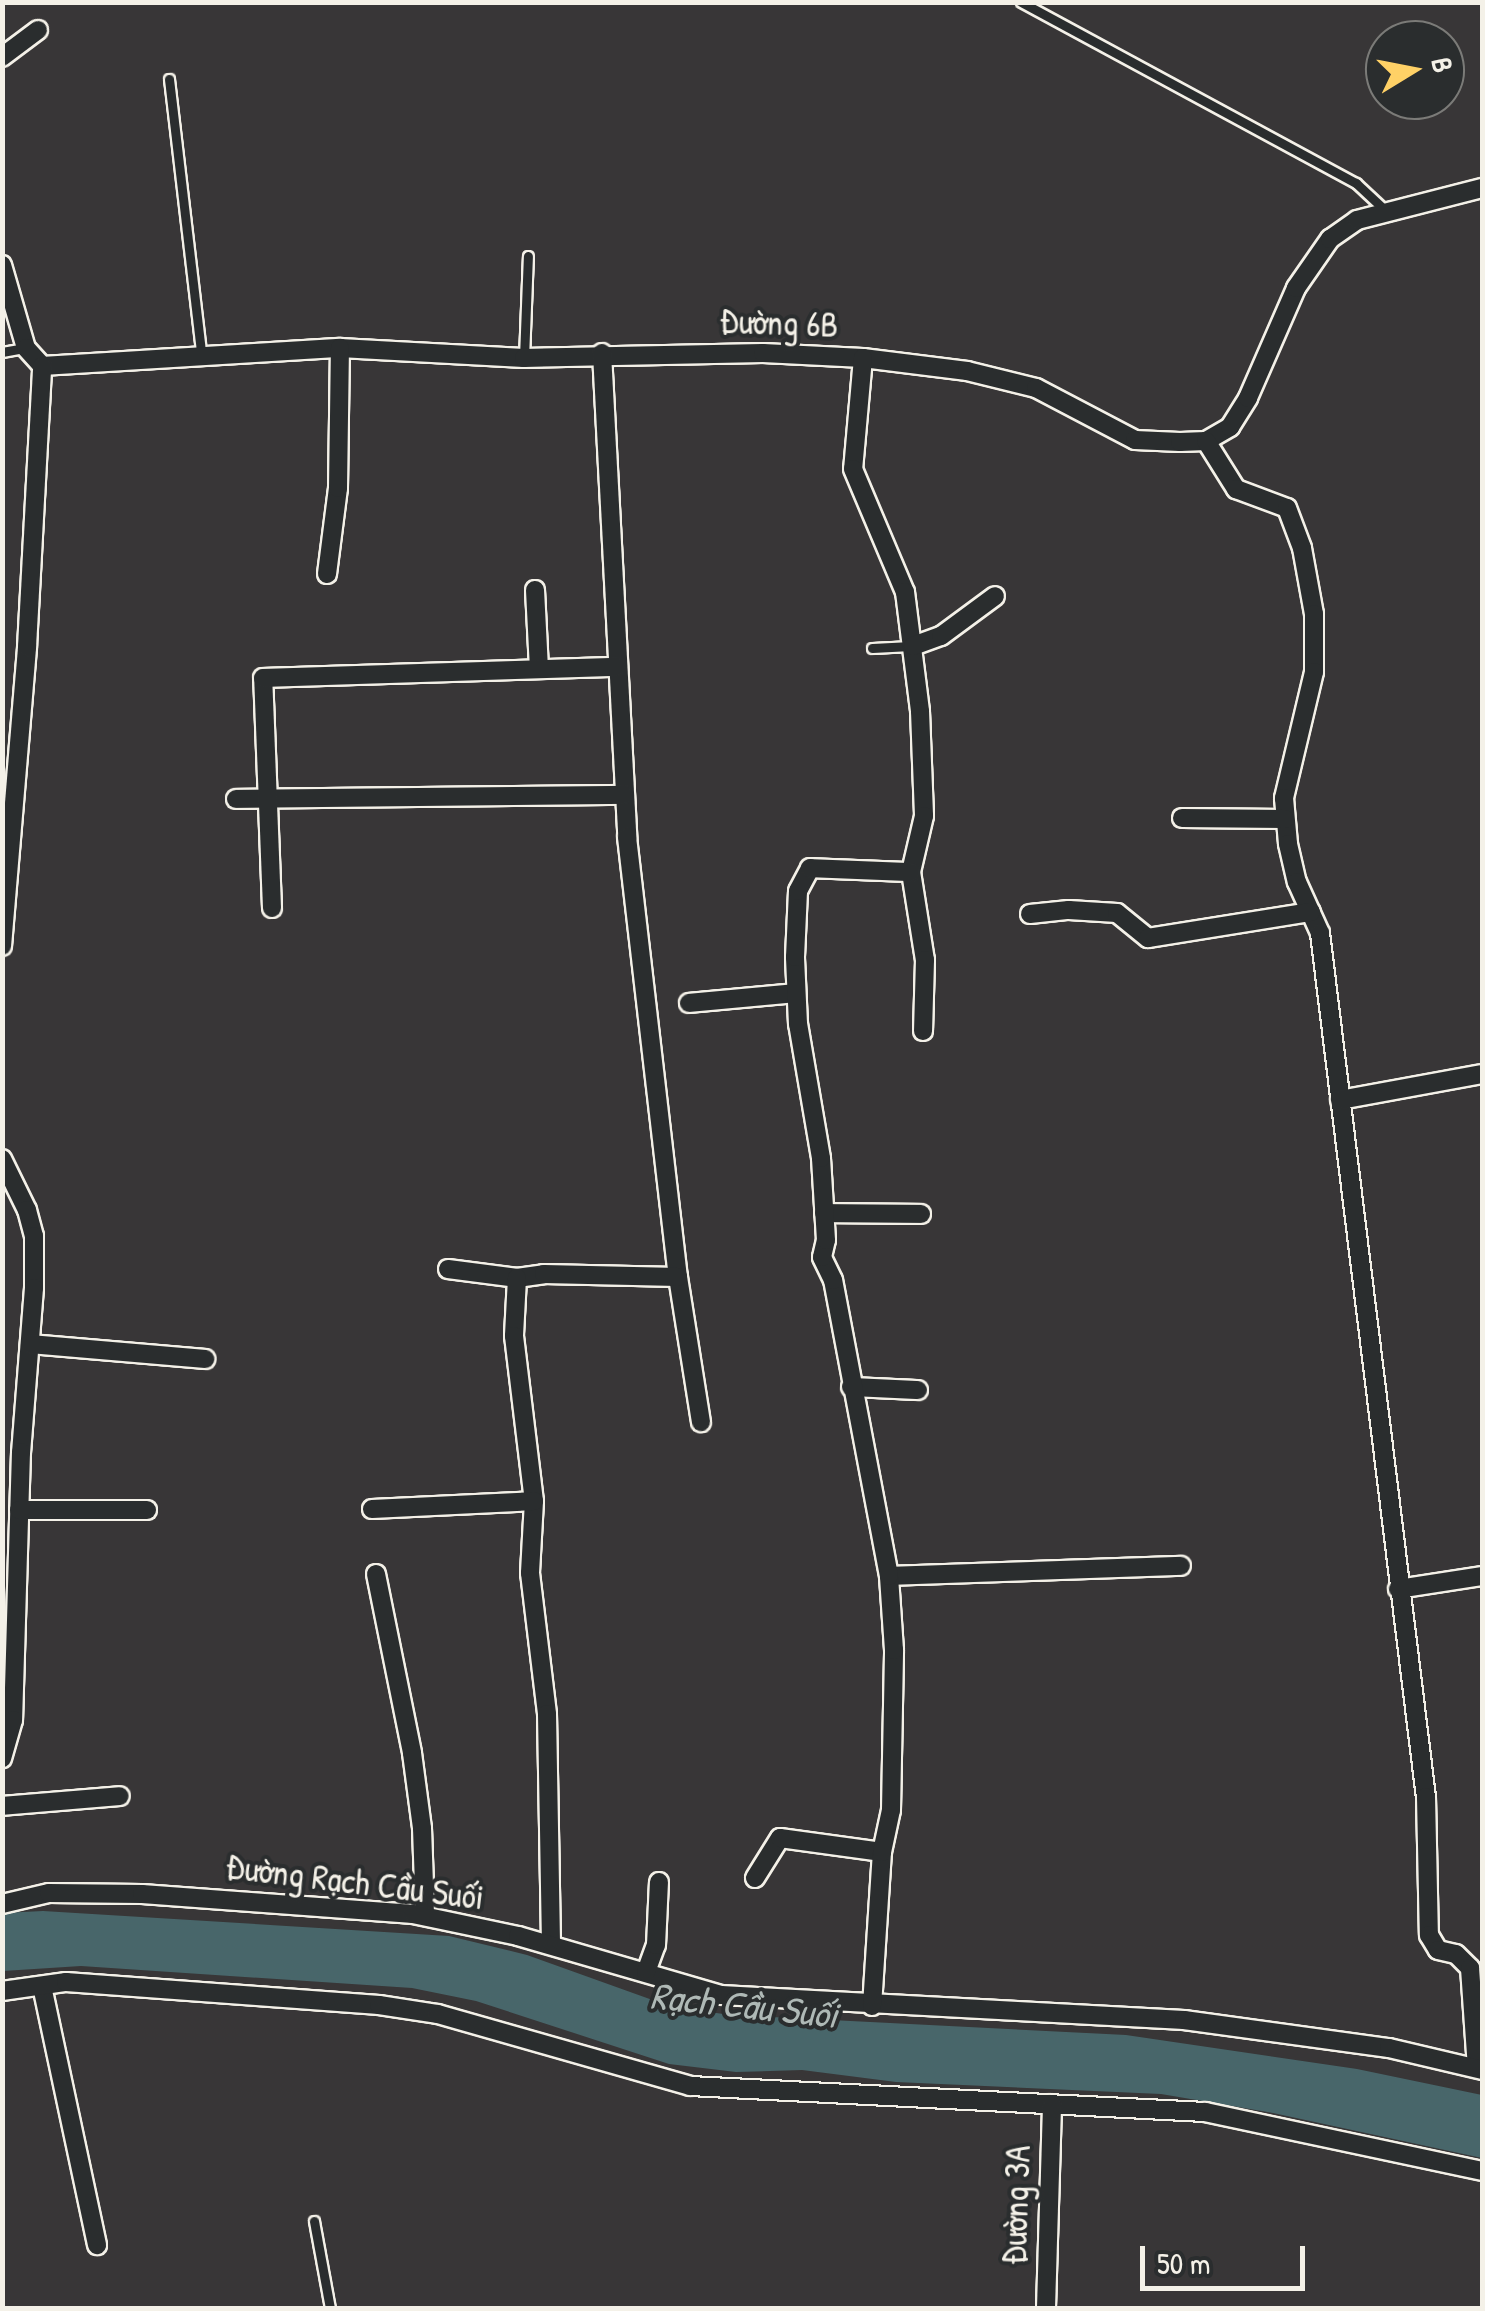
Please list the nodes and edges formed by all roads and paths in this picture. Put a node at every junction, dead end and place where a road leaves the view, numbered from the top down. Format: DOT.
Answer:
graph roads {
  1 [pos="1021,2"];
  2 [pos="38,30"];
  3 [pos="2,57"];
  4 [pos="169,79"];
  5 [pos="1482,188"];
  6 [pos="1389,214"];
  7 [pos="528,256"];
  8 [pos="2,265"];
  9 [pos="26,348"];
  10 [pos="340,348"];
  11 [pos="2,352"];
  12 [pos="201,353"];
  13 [pos="602,354"];
  14 [pos="524,358"];
  15 [pos="862,358"];
  16 [pos="42,366"];
  17 [pos="1206,440"];
  18 [pos="327,574"];
  19 [pos="534,590"];
  20 [pos="995,596"];
  21 [pos="913,646"];
  22 [pos="872,648"];
  23 [pos="617,667"];
  24 [pos="540,669"];
  25 [pos="11,750"];
  26 [pos="624,795"];
  27 [pos="268,796"];
  28 [pos="236,799"];
  29 [pos="1182,818"];
  30 [pos="1286,819"];
  31 [pos="911,872"];
  32 [pos="272,908"];
  33 [pos="1311,912"];
  34 [pos="1030,914"];
  35 [pos="2,946"];
  36 [pos="796,993"];
  37 [pos="689,1003"];
  38 [pos="924,1030"];
  39 [pos="1480,1074"];
  40 [pos="1340,1100"];
  41 [pos="2,1159"];
  42 [pos="824,1213"];
  43 [pos="921,1214"];
  44 [pos="448,1269"];
  45 [pos="678,1277"];
  46 [pos="517,1278"];
  47 [pos="30,1344"];
  48 [pos="205,1358"];
  49 [pos="851,1387"];
  50 [pos="918,1390"];
  51 [pos="700,1422"];
  52 [pos="2,1436"];
  53 [pos="22,1436"];
  54 [pos="534,1501"];
  55 [pos="372,1509"];
  56 [pos="19,1510"];
  57 [pos="147,1510"];
  58 [pos="1181,1566"];
  59 [pos="376,1574"];
  60 [pos="888,1576"];
  61 [pos="1482,1576"];
  62 [pos="1398,1589"];
  63 [pos="2,1758"];
  64 [pos="120,1796"];
  65 [pos="2,1806"];
  66 [pos="882,1852"];
  67 [pos="755,1878"];
  68 [pos="659,1882"];
  69 [pos="2,1904"];
  70 [pos="424,1916"];
  71 [pos="551,1944"];
  72 [pos="646,1972"];
  73 [pos="42,1986"];
  74 [pos="2,1991"];
  75 [pos="872,2006"];
  76 [pos="1480,2069"];
  77 [pos="1052,2104"];
  78 [pos="1482,2171"];
  79 [pos="314,2221"];
  80 [pos="97,2245"];
  81 [pos="330,2308"];
  82 [pos="1046,2308"];
  1 -- 6 [label="lane"];
  2 -- 3 [label="street"];
  4 -- 12 [label="lane"];
  5 -- 6 [label="street"];
  6 -- 17 [label="street"];
  7 -- 14 [label="lane"];
  8 -- 9 [label="street"];
  9 -- 11 [label="lane"];
  9 -- 16 [label="street"];
  10 -- 12 [label="street, Đường 6B"];
  10 -- 14 [label="street, Đường 6B"];
  10 -- 18 [label="street"];
  12 -- 16 [label="street, Đường 6B"];
  13 -- 14 [label="street, Đường 6B"];
  13 -- 15 [label="street, Đường 6B"];
  13 -- 23 [label="street"];
  15 -- 17 [label="street, Đường 6B"];
  15 -- 21 [label="street"];
  16 -- 25 [label="street"];
  17 -- 30 [label="street"];
  19 -- 24 [label="street"];
  20 -- 21 [label="street"];
  21 -- 22 [label="lane"];
  21 -- 31 [label="street"];
  23 -- 24 [label="street"];
  23 -- 26 [label="street"];
  24 -- 27 [label="street"];
  25 -- 35 [label="street"];
  26 -- 27 [label="street"];
  26 -- 45 [label="street"];
  27 -- 28 [label="street"];
  27 -- 32 [label="street"];
  29 -- 30 [label="street"];
  30 -- 33 [label="street"];
  31 -- 36 [label="street"];
  31 -- 38 [label="street"];
  33 -- 34 [label="street"];
  33 -- 40 [label="street"];
  36 -- 37 [label="street"];
  36 -- 42 [label="street"];
  39 -- 40 [label="street"];
  40 -- 62 [label="street"];
  41 -- 47 [label="street"];
  42 -- 43 [label="street"];
  42 -- 49 [label="street"];
  44 -- 46 [label="street"];
  45 -- 46 [label="street"];
  45 -- 51 [label="street"];
  46 -- 54 [label="street"];
  47 -- 48 [label="street"];
  47 -- 53 [label="street"];
  49 -- 50 [label="street"];
  49 -- 60 [label="street"];
  52 -- 53 [label="street"];
  53 -- 56 [label="street"];
  54 -- 55 [label="street"];
  54 -- 71 [label="street"];
  56 -- 57 [label="street"];
  56 -- 63 [label="street"];
  58 -- 60 [label="street"];
  59 -- 70 [label="street"];
  60 -- 66 [label="street"];
  61 -- 62 [label="street"];
  62 -- 76 [label="street"];
  64 -- 65 [label="street"];
  66 -- 67 [label="street"];
  66 -- 75 [label="street"];
  68 -- 72 [label="street"];
  69 -- 70 [label="street, Đường Rạch Cầu Suối"];
  70 -- 71 [label="street, Đường Rạch Cầu Suối"];
  71 -- 72 [label="street, Đường Rạch Cầu Suối"];
  72 -- 75 [label="street, Đường Rạch Cầu Suối"];
  73 -- 74 [label="street"];
  73 -- 77 [label="street"];
  73 -- 80 [label="street"];
  75 -- 76 [label="street"];
  77 -- 78 [label="street"];
  77 -- 82 [label="street, Đường 3A"];
  79 -- 81 [label="lane"];
}
